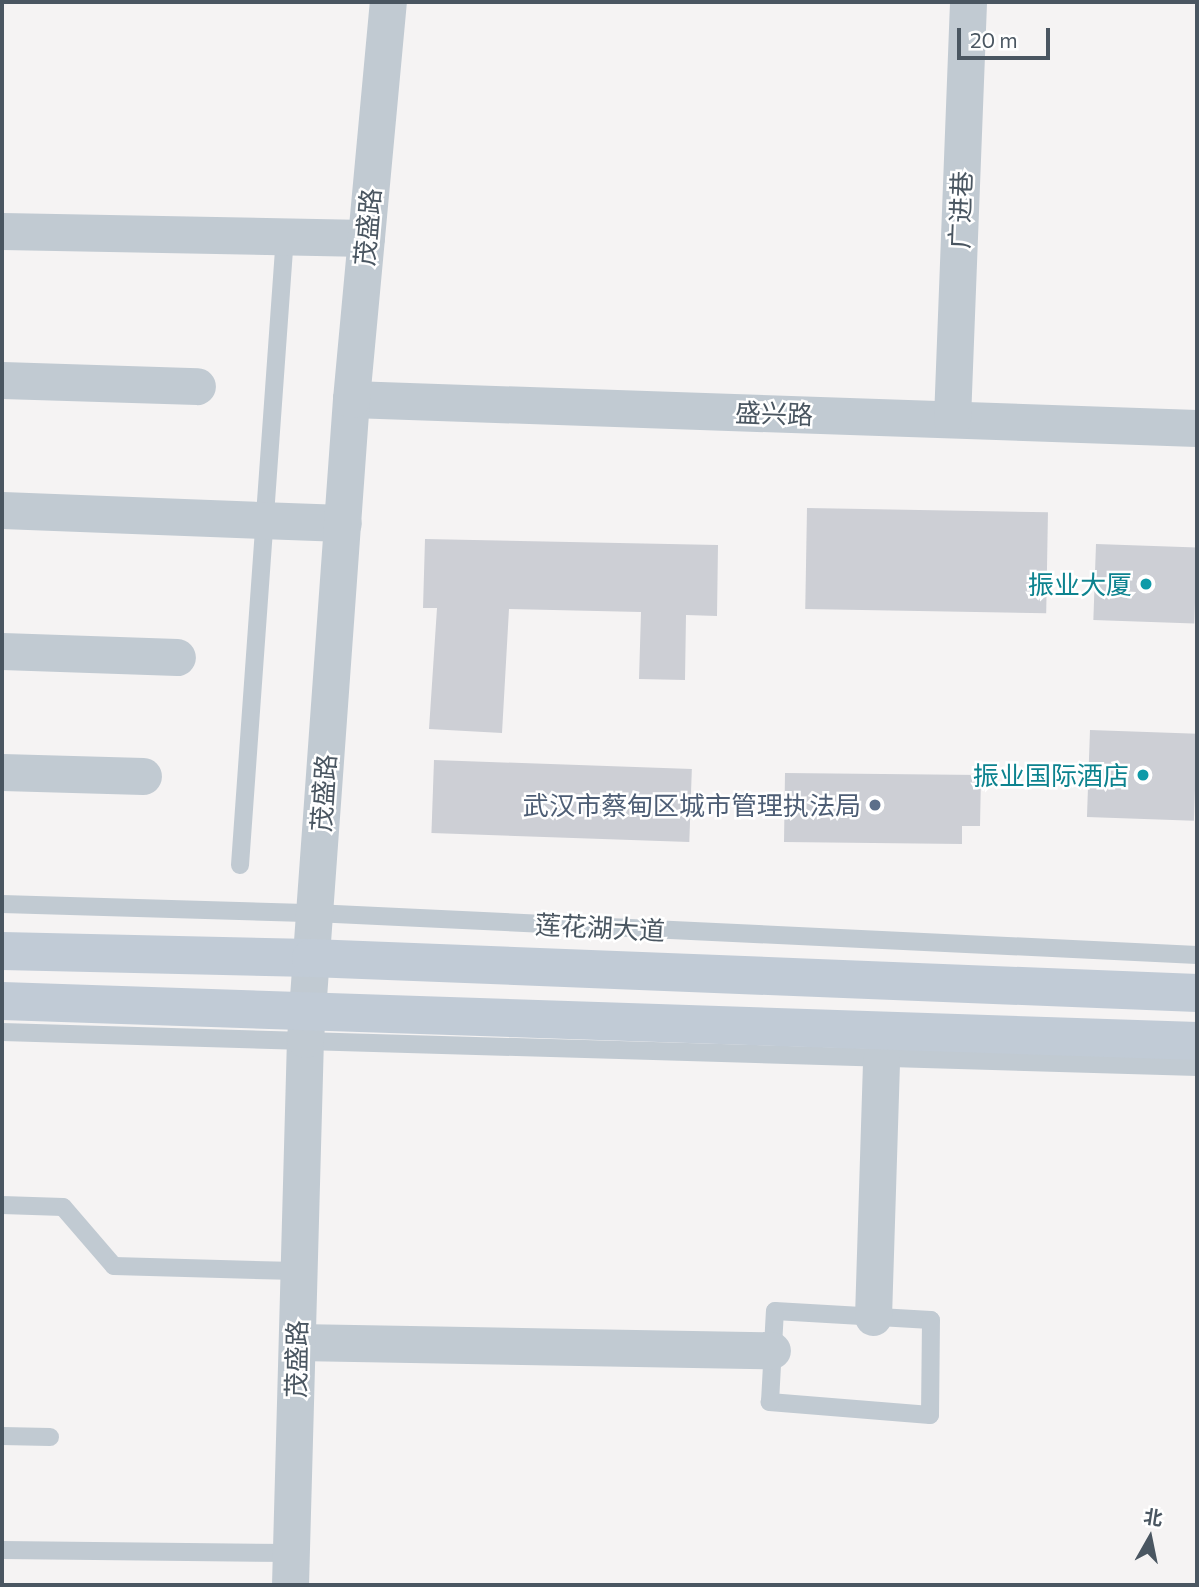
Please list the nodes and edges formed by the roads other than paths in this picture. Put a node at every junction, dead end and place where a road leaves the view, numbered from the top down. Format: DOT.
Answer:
graph roads {
  1 [pos="388,2"];
  2 [pos="968,2"];
  3 [pos="2,231"];
  4 [pos="285,236"];
  5 [pos="366,238"];
  6 [pos="2,380"];
  7 [pos="197,386"];
  8 [pos="351,400"];
  9 [pos="952,419"];
  10 [pos="1197,428"];
  11 [pos="2,510"];
  12 [pos="265,520"];
  13 [pos="342,523"];
  14 [pos="2,651"];
  15 [pos="177,657"];
  16 [pos="2,772"];
  17 [pos="143,776"];
  18 [pos="240,865"];
  19 [pos="2,904"];
  20 [pos="314,914"];
  21 [pos="2,951"];
  22 [pos="1197,955"];
  23 [pos="311,958"];
  24 [pos="1197,993"];
  25 [pos="2,1001"];
  26 [pos="306,1025"];
  27 [pos="2,1032"];
  28 [pos="1197,1041"];
  29 [pos="881,1060"];
  30 [pos="1197,1067"];
  31 [pos="2,1205"];
  32 [pos="297,1271"];
  33 [pos="873,1317"];
  34 [pos="297,1342"];
  35 [pos="772,1350"];
  36 [pos="2,1436"];
  37 [pos="50,1437"];
  38 [pos="2,1550"];
  39 [pos="292,1569"];
  1 -- 5 [label="street, 茂盛路"];
  2 -- 9 [label="street, 广进巷"];
  3 -- 4 [label="street"];
  4 -- 5 [label="street"];
  4 -- 12 [label="lane"];
  5 -- 8 [label="street, 茂盛路"];
  6 -- 7 [label="street"];
  8 -- 9 [label="street, 盛兴路"];
  8 -- 13 [label="street, 茂盛路"];
  9 -- 10 [label="street, 盛兴路"];
  11 -- 12 [label="street"];
  12 -- 13 [label="street"];
  12 -- 18 [label="lane"];
  13 -- 20 [label="street, 茂盛路"];
  14 -- 15 [label="street"];
  16 -- 17 [label="street"];
  19 -- 20 [label="lane, 莲花湖大道"];
  20 -- 22 [label="lane, 莲花湖大道"];
  20 -- 23 [label="street, 茂盛路"];
  21 -- 23 [label="street, 莲花湖大道"];
  23 -- 24 [label="street, 莲花湖大道"];
  23 -- 26 [label="street, 茂盛路"];
  25 -- 26 [label="street"];
  26 -- 27 [label="lane"];
  26 -- 28 [label="street"];
  26 -- 29 [label="lane"];
  26 -- 32 [label="street, 茂盛路"];
  29 -- 30 [label="lane"];
  29 -- 33 [label="street"];
  31 -- 32 [label="lane"];
  32 -- 34 [label="street, 茂盛路"];
  33 -- 35 [label="lane"];
  33 -- 35 [label="lane"];
  34 -- 35 [label="street"];
  34 -- 39 [label="street, 茂盛路"];
  36 -- 37 [label="lane"];
  38 -- 39 [label="lane"];
}
